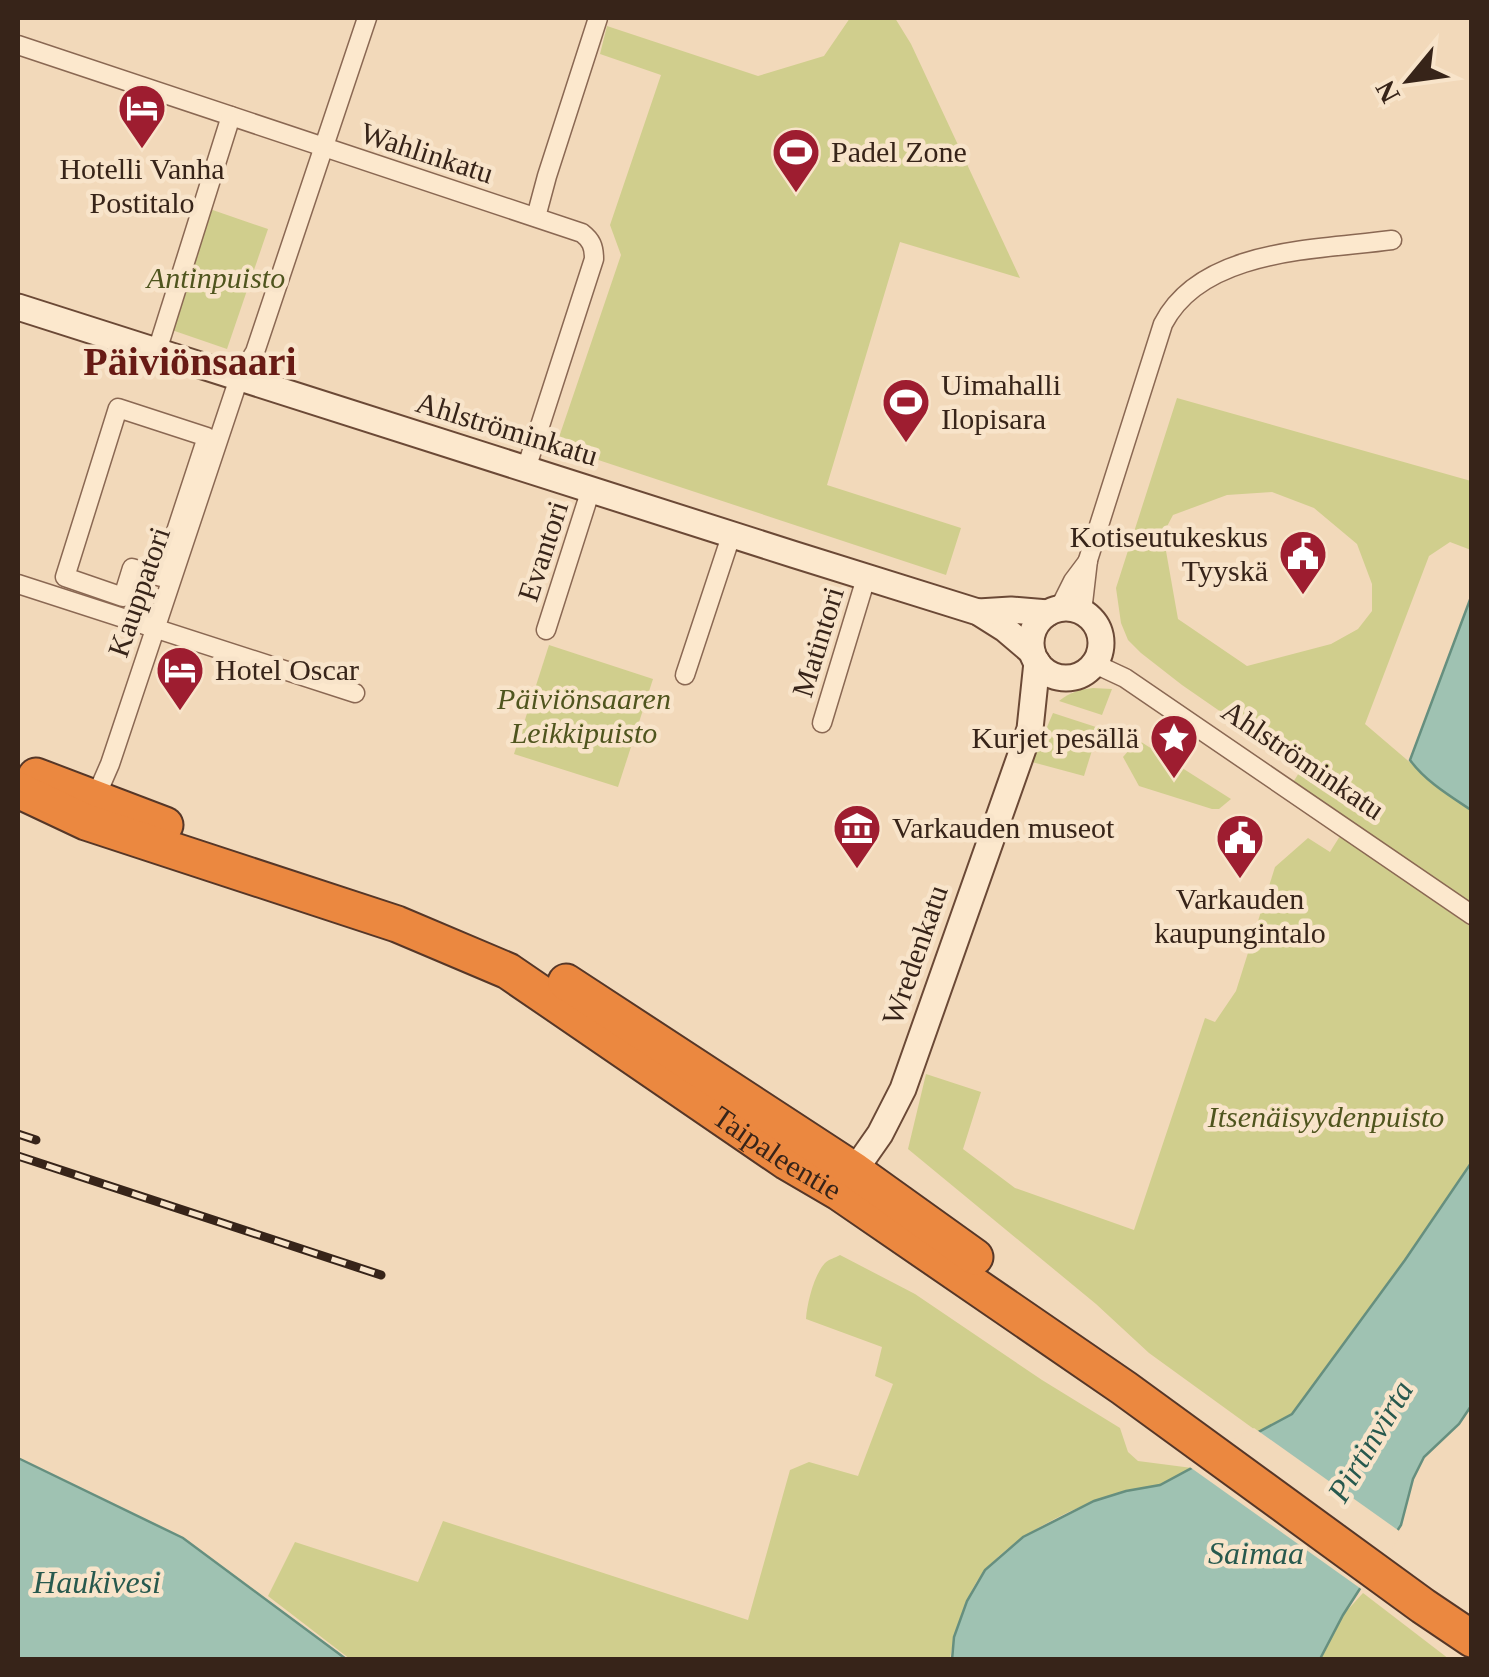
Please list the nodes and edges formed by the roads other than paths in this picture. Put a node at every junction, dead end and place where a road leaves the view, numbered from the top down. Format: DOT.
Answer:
graph roads {
  1 [pos="368,18"];
  2 [pos="598,18"];
  3 [pos="18,45"];
  4 [pos="231,116"];
  5 [pos="323,148"];
  6 [pos="536,217"];
  7 [pos="1392,240"];
  8 [pos="18,307"];
  9 [pos="157,350"];
  10 [pos="239,378"];
  11 [pos="526,469"];
  12 [pos="592,489"];
  13 [pos="731,536"];
  14 [pos="866,578"];
  15 [pos="18,584"];
  16 [pos="123,597"];
  17 [pos="1063,611"];
  18 [pos="978,612"];
  19 [pos="155,628"];
  20 [pos="546,630"];
  21 [pos="1035,657"];
  22 [pos="1085,670"];
  23 [pos="685,675"];
  24 [pos="355,693"];
  25 [pos="822,722"];
  26 [pos="1030,728"];
  27 [pos="18,766"];
  28 [pos="18,790"];
  29 [pos="90,810"];
  30 [pos="1472,915"];
  31 [pos="848,1182"];
  32 [pos="1429,1597"];
  33 [pos="1472,1610"];
  34 [pos="1472,1639"];
  1 -- 5 [label="street"];
  2 -- 6 [label="street"];
  3 -- 4 [label="street, Wahlinkatu"];
  4 -- 5 [label="street, Wahlinkatu"];
  4 -- 9 [label="street"];
  5 -- 6 [label="street, Wahlinkatu"];
  5 -- 10 [label="street"];
  6 -- 11 [label="street, Wahlinkatu"];
  7 -- 17 [label="street"];
  8 -- 9 [label="street, Ahlströminkatu"];
  9 -- 10 [label="street, Ahlströminkatu"];
  10 -- 11 [label="street, Ahlströminkatu"];
  10 -- 19 [label="street, Kauppatori"];
  11 -- 12 [label="street, Ahlströminkatu"];
  12 -- 13 [label="street, Ahlströminkatu"];
  12 -- 20 [label="street, Evantori"];
  13 -- 14 [label="street, Ahlströminkatu"];
  13 -- 23 [label="street"];
  14 -- 18 [label="street, Ahlströminkatu"];
  14 -- 25 [label="street, Matintori"];
  15 -- 19 [label="street"];
  16 -- 16 [label="street"];
  17 -- 18 [label="street, Ahlströminkatu"];
  17 -- 21 [label="street"];
  17 -- 22 [label="street"];
  18 -- 21 [label="street, Ahlströminkatu"];
  19 -- 24 [label="street"];
  19 -- 29 [label="street, Kauppatori"];
  21 -- 22 [label="street"];
  21 -- 26 [label="street, Wredenkatu"];
  22 -- 26 [label="street, Wredenkatu"];
  22 -- 30 [label="street, Ahlströminkatu"];
  26 -- 31 [label="street, Wredenkatu"];
  27 -- 29 [label="highway, Taipaleentie"];
  28 -- 29 [label="highway, Taipaleentie"];
  29 -- 31 [label="highway, Taipaleentie"];
  31 -- 32 [label="highway, Taipaleentie"];
  32 -- 33 [label="highway, Taipaleentie"];
  32 -- 34 [label="highway, Taipaleentie"];
}
